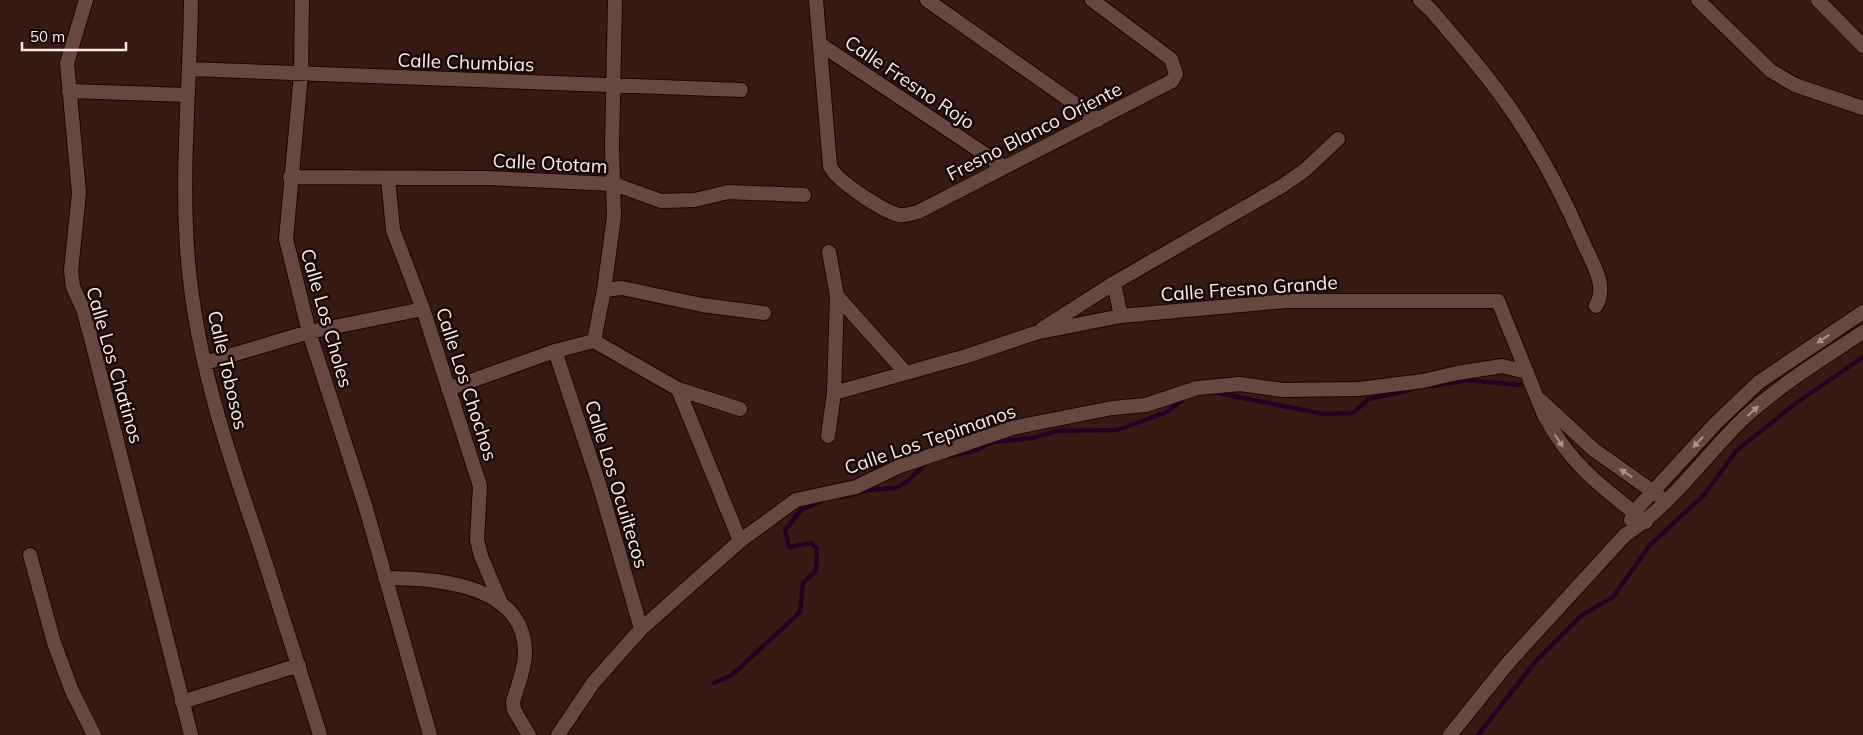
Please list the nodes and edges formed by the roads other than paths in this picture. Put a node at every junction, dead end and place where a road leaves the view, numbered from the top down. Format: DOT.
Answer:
graph roads {
  1 [pos="86,0"];
  2 [pos="190,0"];
  3 [pos="302,0"];
  4 [pos="615,0"];
  5 [pos="816,0"];
  6 [pos="927,0"];
  7 [pos="1092,0"];
  8 [pos="1420,0"];
  9 [pos="1442,0"];
  10 [pos="1698,0"];
  11 [pos="1818,0"];
  12 [pos="1431,10"];
  13 [pos="820,44"];
  14 [pos="1863,46"];
  15 [pos="190,69"];
  16 [pos="301,74"];
  17 [pos="613,86"];
  18 [pos="741,90"];
  19 [pos="69,91"];
  20 [pos="186,95"];
  21 [pos="1863,108"];
  22 [pos="1098,120"];
  23 [pos="1338,139"];
  24 [pos="1004,167"];
  25 [pos="290,177"];
  26 [pos="388,178"];
  27 [pos="614,184"];
  28 [pos="804,195"];
  29 [pos="829,252"];
  30 [pos="1114,283"];
  31 [pos="604,290"];
  32 [pos="837,296"];
  33 [pos="1596,306"];
  34 [pos="424,309"];
  35 [pos="1863,312"];
  36 [pos="764,313"];
  37 [pos="1121,316"];
  38 [pos="309,332"];
  39 [pos="1863,332"];
  40 [pos="1035,333"];
  41 [pos="594,341"];
  42 [pos="556,351"];
  43 [pos="1788,362"];
  44 [pos="205,363"];
  45 [pos="905,372"];
  46 [pos="1527,372"];
  47 [pos="1798,376"];
  48 [pos="448,389"];
  49 [pos="678,389"];
  50 [pos="834,393"];
  51 [pos="1537,398"];
  52 [pos="740,409"];
  53 [pos="828,436"];
  54 [pos="1653,491"];
  55 [pos="1666,501"];
  56 [pos="1634,512"];
  57 [pos="1646,522"];
  58 [pos="1625,534"];
  59 [pos="740,541"];
  60 [pos="30,555"];
  61 [pos="385,578"];
  62 [pos="501,603"];
  63 [pos="641,629"];
  64 [pos="299,665"];
  65 [pos="182,702"];
  66 [pos="427,734"];
  67 [pos="94,735"];
  68 [pos="192,735"];
  69 [pos="320,735"];
  70 [pos="529,735"];
  71 [pos="558,735"];
  72 [pos="1450,735"];
  1 -- 19 [label="street, Calle Los Chatinos"];
  2 -- 15 [label="street, Calle Tobosos"];
  3 -- 16 [label="street, Calle Los Choles"];
  4 -- 17 [label="street"];
  5 -- 13 [label="street"];
  6 -- 22 [label="street"];
  7 -- 22 [label="street, Fresno Blanco Oriente"];
  8 -- 12 [label="street"];
  9 -- 12 [label="street"];
  10 -- 21 [label="street"];
  11 -- 14 [label="street"];
  12 -- 33 [label="street"];
  13 -- 24 [label="street, Calle Fresno Rojo"];
  13 -- 24 [label="street, Fresno Blanco Oriente"];
  15 -- 16 [label="street, Calle Chumbias"];
  15 -- 20 [label="street, Calle Tobosos"];
  16 -- 17 [label="street, Calle Chumbias"];
  16 -- 25 [label="street, Calle Los Choles"];
  17 -- 18 [label="street, Calle Chumbias"];
  17 -- 27 [label="street"];
  19 -- 20 [label="street"];
  19 -- 65 [label="street, Calle Los Chatinos"];
  20 -- 44 [label="street, Calle Tobosos"];
  22 -- 24 [label="street, Fresno Blanco Oriente"];
  23 -- 30 [label="street, Calle Fresno Grande"];
  25 -- 26 [label="street, Calle Ototam"];
  25 -- 38 [label="street, Calle Los Choles"];
  26 -- 27 [label="street, Calle Ototam"];
  26 -- 34 [label="street, Calle Los Chochos"];
  27 -- 28 [label="street, Calle Ototam"];
  27 -- 31 [label="street"];
  29 -- 32 [label="street"];
  30 -- 37 [label="street"];
  30 -- 40 [label="street, Calle Fresno Grande"];
  31 -- 36 [label="street"];
  31 -- 41 [label="street"];
  32 -- 45 [label="street"];
  32 -- 50 [label="street"];
  34 -- 38 [label="street"];
  34 -- 48 [label="street, Calle Los Chochos"];
  35 -- 43 [label="street, one-way"];
  37 -- 40 [label="street, Calle Fresno Grande"];
  37 -- 46 [label="street, Calle Fresno Grande"];
  38 -- 44 [label="street"];
  38 -- 61 [label="street, Calle Los Choles"];
  39 -- 47 [label="street"];
  40 -- 45 [label="street, Calle Fresno Grande"];
  41 -- 42 [label="street"];
  41 -- 49 [label="street"];
  42 -- 48 [label="street"];
  42 -- 63 [label="street, Calle Los Ocuiltecos"];
  43 -- 47 [label="street"];
  43 -- 54 [label="street, one-way"];
  44 -- 64 [label="street, Calle Tobosos"];
  45 -- 50 [label="street, Calle Fresno Grande"];
  46 -- 51 [label="street"];
  46 -- 59 [label="street, Calle Los Tepimanos"];
  55 -- 47 [label="street, one-way"];
  48 -- 62 [label="street, Calle Los Chochos"];
  49 -- 52 [label="street"];
  49 -- 59 [label="street"];
  50 -- 53 [label="street"];
  54 -- 51 [label="street, one-way"];
  51 -- 56 [label="street, one-way"];
  54 -- 55 [label="street"];
  54 -- 56 [label="street"];
  55 -- 57 [label="street"];
  56 -- 57 [label="street"];
  56 -- 58 [label="street"];
  57 -- 58 [label="street"];
  58 -- 72 [label="street"];
  59 -- 63 [label="street, Calle Los Tepimanos"];
  60 -- 67 [label="street"];
  61 -- 62 [label="street"];
  61 -- 66 [label="street, Calle Los Choles"];
  62 -- 70 [label="street"];
  63 -- 71 [label="street, Calle Los Tepimanos"];
  64 -- 65 [label="street"];
  64 -- 69 [label="street, Calle Tobosos"];
  65 -- 68 [label="street, Calle Los Chatinos"];
}
